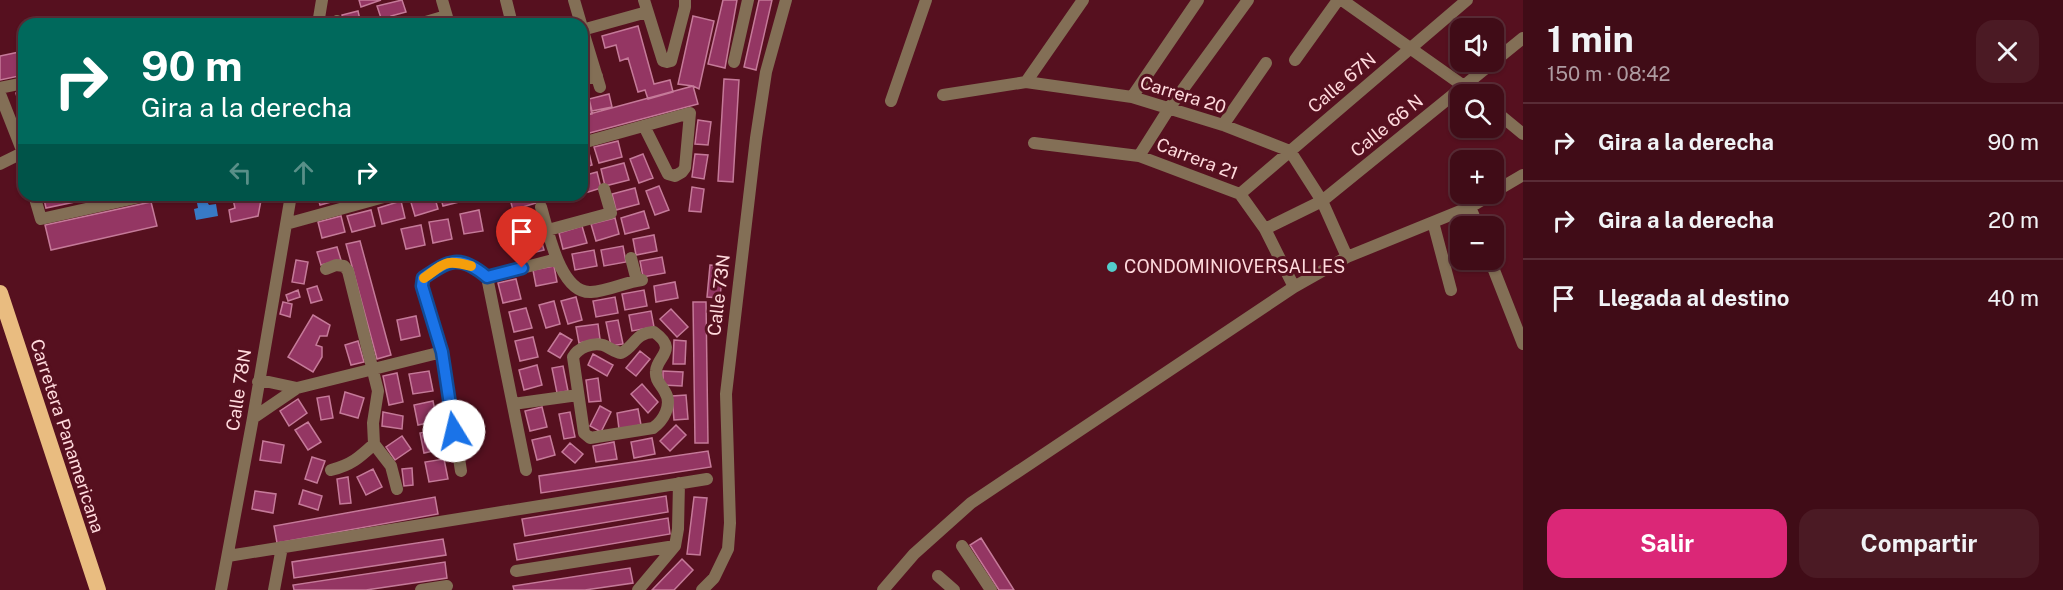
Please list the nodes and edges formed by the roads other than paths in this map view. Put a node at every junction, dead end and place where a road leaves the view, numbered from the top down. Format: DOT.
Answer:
graph roads {
  1 [pos="322,0"];
  2 [pos="442,0"];
  3 [pos="506,0"];
  4 [pos="574,0"];
  5 [pos="685,0"];
  6 [pos="748,0"];
  7 [pos="786,0"];
  8 [pos="926,0"];
  9 [pos="1083,0"];
  10 [pos="1198,0"];
  11 [pos="1248,0"];
  12 [pos="1340,0"];
  13 [pos="1467,0"];
  14 [pos="646,6"];
  15 [pos="319,18"];
  16 [pos="447,18"];
  17 [pos="510,18"];
  18 [pos="579,18"];
  19 [pos="588,26"];
  20 [pos="1523,38"];
  21 [pos="588,48"];
  22 [pos="1410,49"];
  23 [pos="1295,60"];
  24 [pos="734,63"];
  25 [pos="1266,63"];
  26 [pos="588,81"];
  27 [pos="1026,82"];
  28 [pos="18,84"];
  29 [pos="1461,84"];
  30 [pos="1466,84"];
  31 [pos="0,88"];
  32 [pos="0,94"];
  33 [pos="943,95"];
  34 [pos="1132,97"];
  35 [pos="1450,97"];
  36 [pos="891,101"];
  37 [pos="1170,107"];
  38 [pos="1504,118"];
  39 [pos="1223,125"];
  40 [pos="644,126"];
  41 [pos="1523,134"];
  42 [pos="18,138"];
  43 [pos="588,141"];
  44 [pos="1034,143"];
  45 [pos="1290,152"];
  46 [pos="18,156"];
  47 [pos="1139,156"];
  48 [pos="0,164"];
  49 [pos="1523,175"];
  50 [pos="1504,186"];
  51 [pos="604,189"];
  52 [pos="1240,194"];
  53 [pos="36,201"];
  54 [pos="122,201"];
  55 [pos="290,201"];
  56 [pos="369,201"];
  57 [pos="1322,201"];
  58 [pos="1475,204"];
  59 [pos="541,207"];
  60 [pos="1470,207"];
  61 [pos="1474,216"];
  62 [pos="1432,222"];
  63 [pos="286,224"];
  64 [pos="1265,229"];
  65 [pos="548,230"];
  66 [pos="1347,257"];
  67 [pos="631,258"];
  68 [pos="557,259"];
  69 [pos="326,269"];
  70 [pos="1494,270"];
  71 [pos="487,277"];
  72 [pos="1294,287"];
  73 [pos="1451,290"];
  74 [pos="0,293"];
  75 [pos="1523,344"];
  76 [pos="442,352"];
  77 [pos="373,368"];
  78 [pos="258,382"];
  79 [pos="297,388"];
  80 [pos="578,395"];
  81 [pos="513,404"];
  82 [pos="254,418"];
  83 [pos="374,444"];
  84 [pos="331,470"];
  85 [pos="526,470"];
  86 [pos="461,471"];
  87 [pos="707,479"];
  88 [pos="679,483"];
  89 [pos="397,489"];
  90 [pos="675,546"];
  91 [pos="962,546"];
  92 [pos="282,547"];
  93 [pos="228,556"];
  94 [pos="516,571"];
  95 [pos="938,576"];
  96 [pos="447,586"];
  97 [pos="98,590"];
  98 [pos="221,590"];
  99 [pos="274,590"];
  100 [pos="421,590"];
  101 [pos="638,590"];
  102 [pos="702,590"];
  103 [pos="883,590"];
  104 [pos="954,590"];
  105 [pos="991,590"];
  1 -- 15 [label="street"];
  2 -- 16 [label="street"];
  3 -- 17 [label="street"];
  4 -- 18 [label="street"];
  5 -- 14 [label="street"];
  6 -- 24 [label="street"];
  7 -- 102 [label="street, Calle 73N"];
  8 -- 36 [label="street"];
  9 -- 27 [label="street"];
  10 -- 34 [label="street"];
  11 -- 37 [label="street"];
  12 -- 22 [label="street"];
  12 -- 23 [label="street"];
  13 -- 22 [label="street, Calle 67N"];
  14 -- 19 [label="street"];
  20 -- 30 [label="street, Calle 66 N"];
  21 -- 26 [label="street"];
  22 -- 29 [label="street"];
  22 -- 45 [label="street, Calle 67N"];
  25 -- 39 [label="street"];
  27 -- 33 [label="street, Carrera 20"];
  27 -- 34 [label="street, Carrera 20"];
  28 -- 31 [label="street"];
  32 -- 42 [label="street"];
  34 -- 37 [label="street, Carrera 20"];
  35 -- 57 [label="street, Calle 66 N"];
  37 -- 39 [label="street, Carrera 20"];
  37 -- 47 [label="street"];
  38 -- 41 [label="street"];
  39 -- 45 [label="street, Carrera 20"];
  40 -- 40 [label="street"];
  40 -- 43 [label="street"];
  44 -- 47 [label="street, Carrera 21"];
  45 -- 52 [label="street, Calle 67N"];
  45 -- 57 [label="street"];
  46 -- 48 [label="street"];
  47 -- 52 [label="street, Carrera 21"];
  49 -- 50 [label="street"];
  51 -- 65 [label="street"];
  52 -- 64 [label="street, Carrera 21"];
  53 -- 54 [label="street"];
  55 -- 63 [label="street, Calle 78N"];
  56 -- 63 [label="street"];
  57 -- 64 [label="street, Calle 66 N"];
  57 -- 66 [label="street"];
  58 -- 60 [label="street"];
  59 -- 65 [label="street"];
  60 -- 61 [label="street"];
  60 -- 62 [label="street"];
  62 -- 66 [label="street"];
  62 -- 73 [label="street"];
  63 -- 78 [label="street, Calle 78N"];
  64 -- 72 [label="street, Carrera 21"];
  65 -- 68 [label="street"];
  66 -- 72 [label="street"];
  67 -- 68 [label="street"];
  68 -- 71 [label="street"];
  69 -- 77 [label="street"];
  70 -- 75 [label="street"];
  71 -- 76 [label="street"];
  71 -- 81 [label="street"];
  72 -- 103 [label="street"];
  74 -- 97 [label="highway, Carretera Panamericana"];
  76 -- 77 [label="street"];
  76 -- 86 [label="street"];
  77 -- 79 [label="street"];
  77 -- 83 [label="street"];
  78 -- 79 [label="street"];
  78 -- 82 [label="street, Calle 78N"];
  79 -- 82 [label="street"];
  80 -- 80 [label="street"];
  80 -- 81 [label="street"];
  81 -- 85 [label="street"];
  82 -- 93 [label="street, Calle 78N"];
  83 -- 84 [label="street"];
  83 -- 89 [label="street"];
  87 -- 88 [label="street"];
  88 -- 90 [label="street"];
  88 -- 92 [label="street"];
  90 -- 94 [label="street"];
  90 -- 101 [label="street"];
  91 -- 105 [label="street"];
  92 -- 93 [label="street"];
  92 -- 99 [label="street"];
  93 -- 98 [label="street, Calle 78N"];
  95 -- 104 [label="street"];
  96 -- 100 [label="street"];
}
